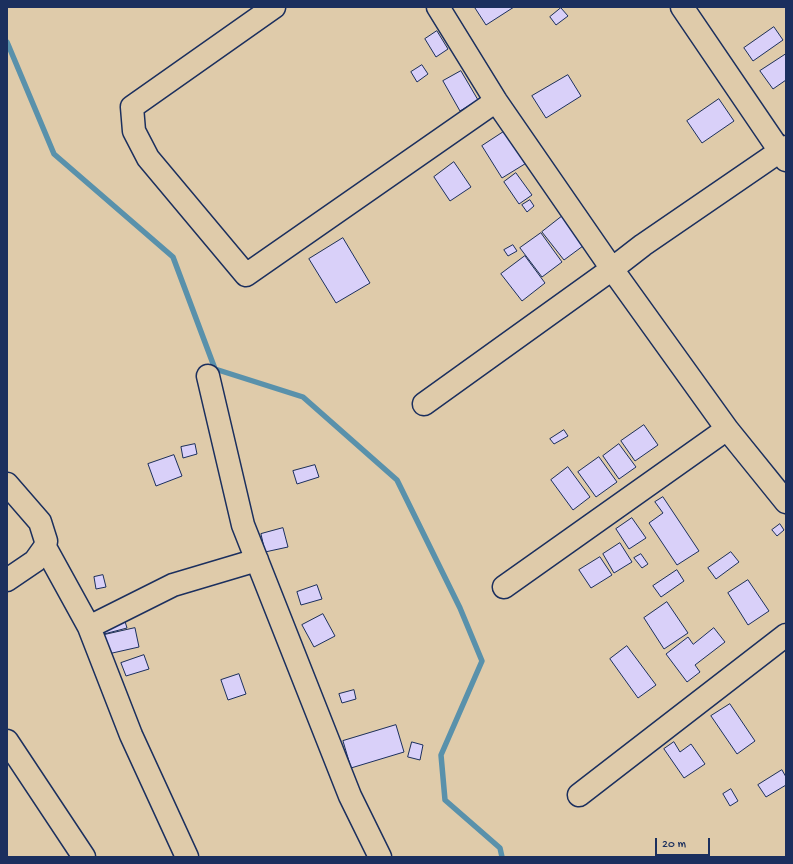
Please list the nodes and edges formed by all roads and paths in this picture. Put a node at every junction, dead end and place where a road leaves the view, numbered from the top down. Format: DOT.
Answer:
graph roads {
  1 [pos="274,7"];
  2 [pos="438,7"];
  3 [pos="682,7"];
  4 [pos="496,101"];
  5 [pos="784,153"];
  6 [pos="612,269"];
  7 [pos="208,376"];
  8 [pos="424,404"];
  9 [pos="727,429"];
  10 [pos="7,484"];
  11 [pos="786,502"];
  12 [pos="45,547"];
  13 [pos="257,560"];
  14 [pos="7,580"];
  15 [pos="504,587"];
  16 [pos="89,627"];
  17 [pos="786,635"];
  18 [pos="7,741"];
  19 [pos="579,795"];
  20 [pos="84,857"];
  21 [pos="187,857"];
  22 [pos="380,857"];
  1 -- 4 [label="street"];
  2 -- 4 [label="street"];
  3 -- 5 [label="street"];
  4 -- 6 [label="street"];
  5 -- 6 [label="street"];
  6 -- 8 [label="street"];
  6 -- 9 [label="street"];
  7 -- 13 [label="street"];
  9 -- 11 [label="street"];
  9 -- 15 [label="street"];
  10 -- 12 [label="street"];
  12 -- 14 [label="street"];
  12 -- 16 [label="street"];
  13 -- 16 [label="street"];
  13 -- 22 [label="street"];
  16 -- 21 [label="street"];
  17 -- 19 [label="street"];
  18 -- 20 [label="street"];
}
